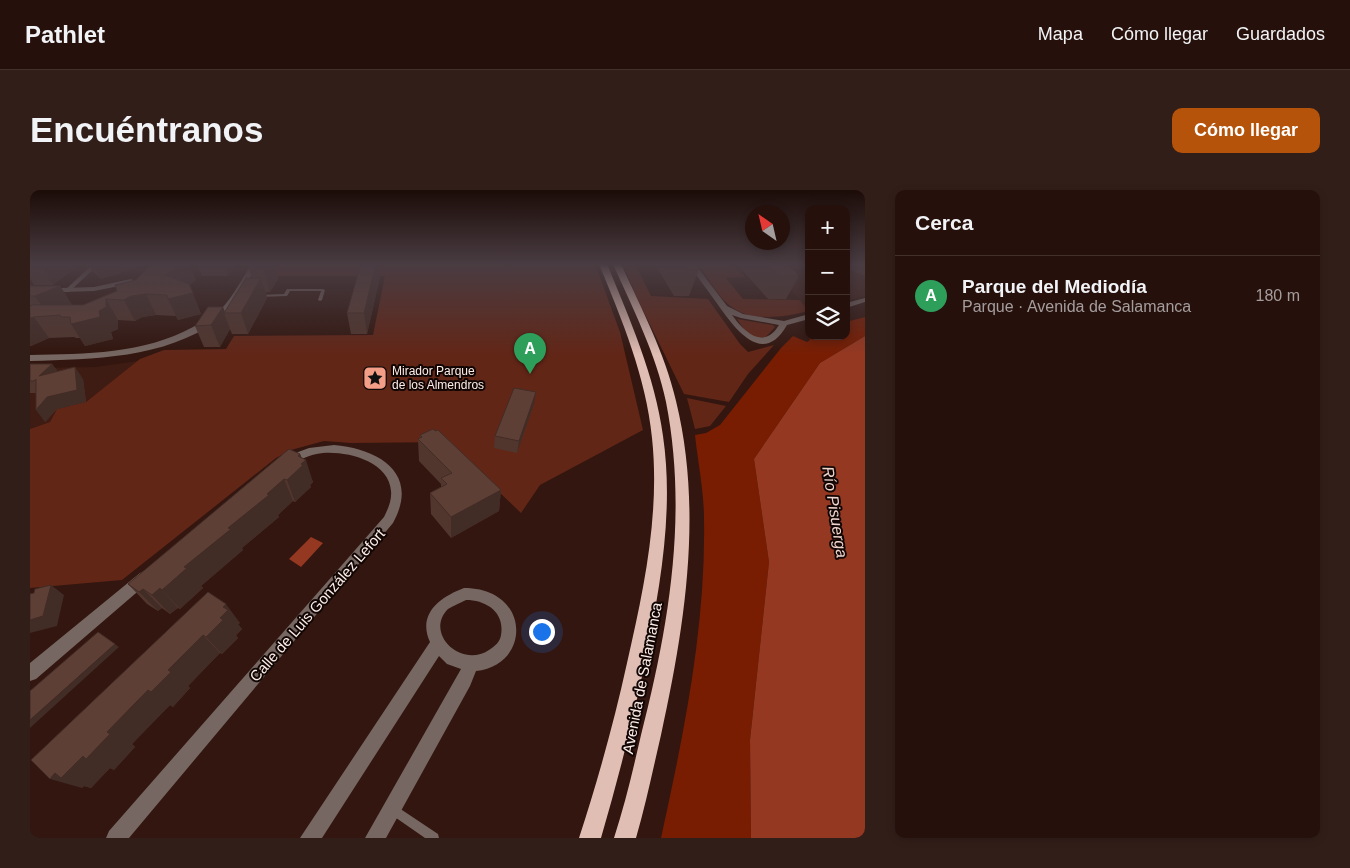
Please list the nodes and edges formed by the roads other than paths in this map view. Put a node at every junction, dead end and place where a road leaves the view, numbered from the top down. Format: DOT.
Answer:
graph roads {
  1 [pos="238,294"];
  2 [pos="287,294"];
  3 [pos="322,294"];
  4 [pos="615,294"];
  5 [pos="631,294"];
  6 [pos="714,294"];
  7 [pos="250,296"];
  8 [pos="320,300"];
  9 [pos="865,300"];
  10 [pos="850,305"];
  11 [pos="724,308"];
  12 [pos="805,317"];
  13 [pos="784,323"];
  14 [pos="30,358"];
  15 [pos="271,471"];
  16 [pos="156,567"];
  17 [pos="437,645"];
  18 [pos="471,664"];
  19 [pos="30,673"];
  20 [pos="392,808"];
  21 [pos="116,838"];
  22 [pos="310,838"];
  23 [pos="376,838"];
  24 [pos="434,838"];
  25 [pos="590,838"];
  26 [pos="625,838"];
  1 -- 14 [label="street"];
  2 -- 7 [label="lane"];
  3 -- 8 [label="lane"];
  4 -- 25 [label="highway, Avenida de Salamanca"];
  5 -- 26 [label="highway, Avenida de Salamanca"];
  6 -- 11 [label="street"];
  9 -- 10 [label="street"];
  11 -- 13 [label="street"];
  11 -- 13 [label="street"];
  12 -- 13 [label="street"];
  15 -- 21 [label="street, Calle de Luis González Lefort"];
  16 -- 19 [label="street"];
  17 -- 18 [label="street"];
  17 -- 18 [label="street"];
  17 -- 22 [label="street"];
  18 -- 20 [label="street"];
  20 -- 23 [label="street"];
  20 -- 24 [label="lane"];
}
